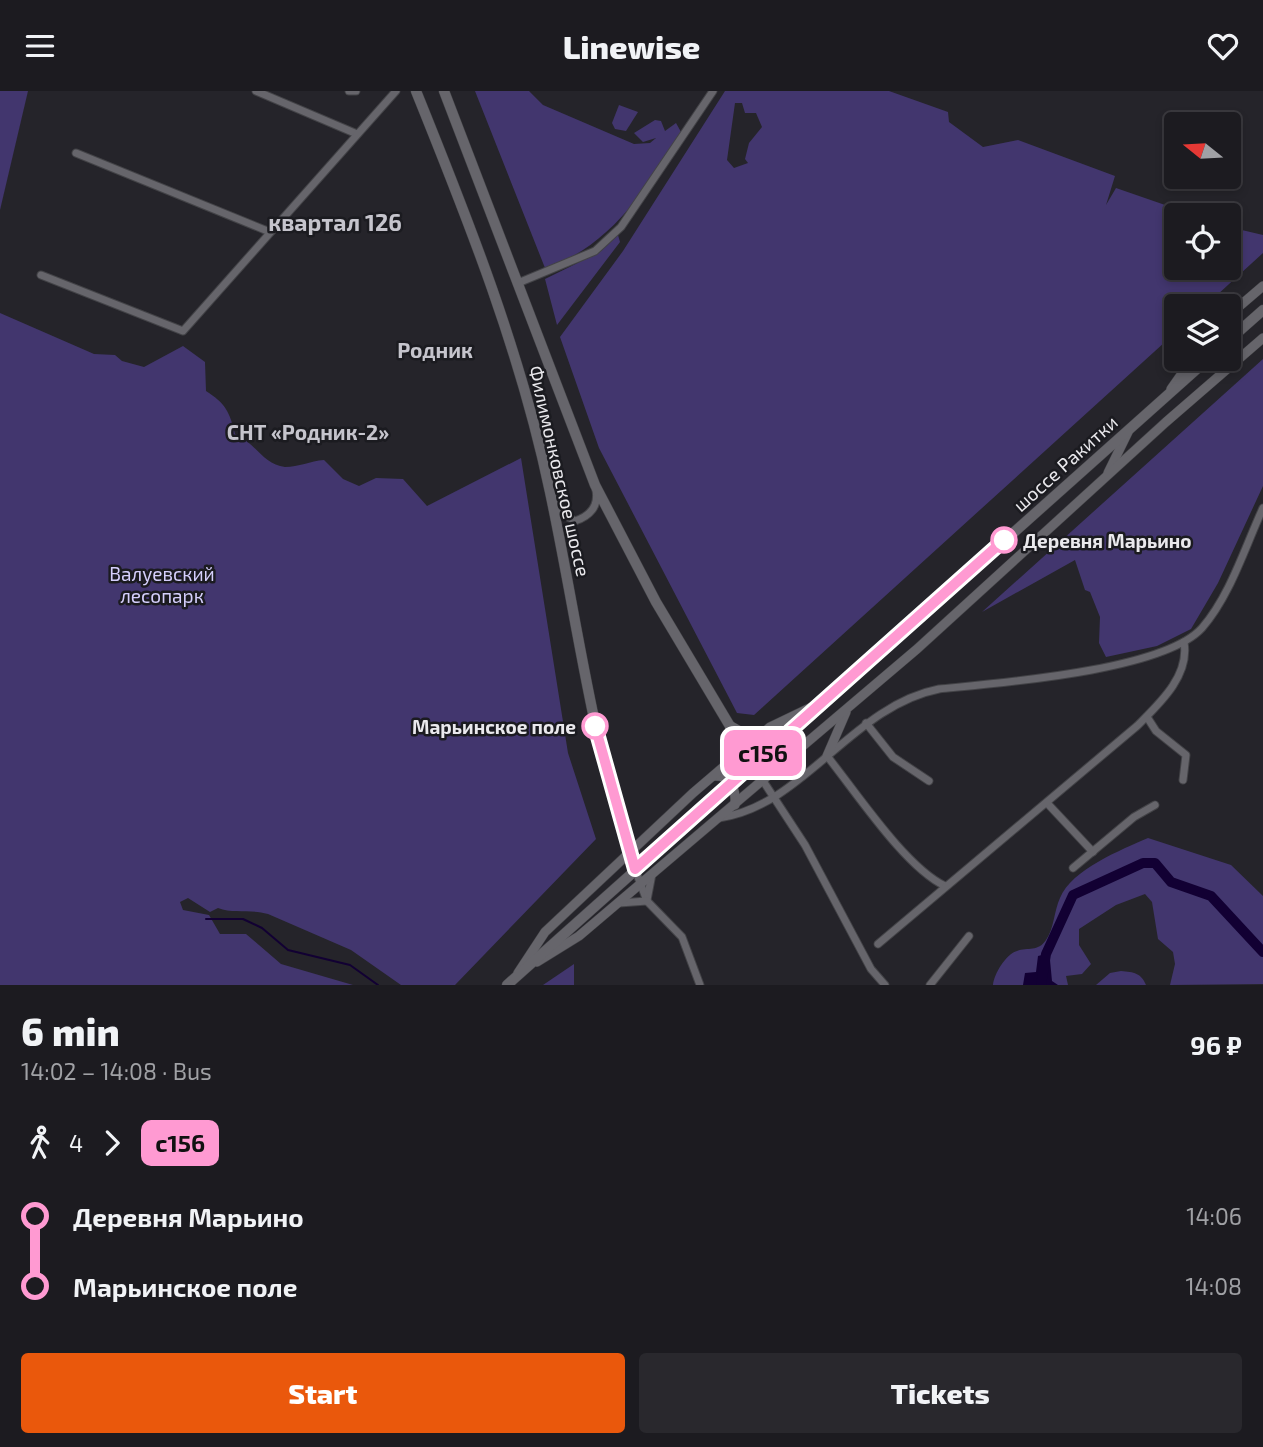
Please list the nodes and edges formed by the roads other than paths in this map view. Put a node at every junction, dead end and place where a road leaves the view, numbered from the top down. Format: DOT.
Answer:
graph roads {
  1 [pos="256,91"];
  2 [pos="349,91"];
  3 [pos="356,91"];
  4 [pos="416,91"];
  5 [pos="444,91"];
  6 [pos="713,91"];
  7 [pos="391,92"];
  8 [pos="357,134"];
  9 [pos="76,153"];
  10 [pos="270,232"];
  11 [pos="41,275"];
  12 [pos="518,283"];
  13 [pos="1263,286"];
  14 [pos="1241,305"];
  15 [pos="1263,310"];
  16 [pos="1241,329"];
  17 [pos="1263,338"];
  18 [pos="1183,371"];
  19 [pos="1194,371"];
  20 [pos="1164,398"];
  21 [pos="1129,429"];
  22 [pos="1105,478"];
  23 [pos="595,485"];
  24 [pos="550,491"];
  25 [pos="1263,508"];
  26 [pos="1184,642"];
  27 [pos="822,702"];
  28 [pos="848,709"];
  29 [pos="1147,717"];
  30 [pos="866,723"];
  31 [pos="728,724"];
  32 [pos="761,734"];
  33 [pos="743,749"];
  34 [pos="827,756"];
  35 [pos="752,763"];
  36 [pos="714,776"];
  37 [pos="762,780"];
  38 [pos="1183,780"];
  39 [pos="929,781"];
  40 [pos="731,782"];
  41 [pos="773,797"];
  42 [pos="1048,803"];
  43 [pos="735,804"];
  44 [pos="1156,805"];
  45 [pos="719,818"];
  46 [pos="1093,852"];
  47 [pos="629,853"];
  48 [pos="1073,868"];
  49 [pos="635,869"];
  50 [pos="653,874"];
  51 [pos="640,885"];
  52 [pos="945,886"];
  53 [pos="647,901"];
  54 [pos="619,903"];
  55 [pos="969,936"];
  56 [pos="878,944"];
  57 [pos="518,973"];
  58 [pos="507,985"];
  59 [pos="700,985"];
  60 [pos="884,985"];
  61 [pos="930,985"];
  1 -- 8 [label="street"];
  2 -- 3 [label="street"];
  4 -- 24 [label="main road, Филимонковское шоссе"];
  5 -- 12 [label="main road, Филимонковское шоссе"];
  6 -- 12 [label="street"];
  7 -- 8 [label="street"];
  8 -- 10 [label="street"];
  9 -- 10 [label="street"];
  10 -- 11 [label="street"];
  12 -- 23 [label="main road, Филимонковское шоссе"];
  13 -- 14 [label="street"];
  15 -- 16 [label="main road"];
  17 -- 22 [label="street"];
  18 -- 20 [label="street"];
  19 -- 20 [label="main road, шоссе Ракитки"];
  20 -- 21 [label="main road, шоссе Ракитки"];
  21 -- 22 [label="street"];
  21 -- 27 [label="main road, шоссе Ракитки"];
  22 -- 28 [label="street"];
  23 -- 24 [label="street"];
  23 -- 31 [label="main road, Филимонковское шоссе"];
  24 -- 47 [label="main road, Филимонковское шоссе"];
  25 -- 26 [label="street"];
  26 -- 29 [label="street"];
  26 -- 30 [label="street"];
  27 -- 32 [label="street"];
  27 -- 35 [label="main road, шоссе Ракитки"];
  28 -- 34 [label="street"];
  28 -- 37 [label="street"];
  29 -- 38 [label="street"];
  29 -- 42 [label="street"];
  30 -- 34 [label="street"];
  30 -- 39 [label="street"];
  31 -- 32 [label="street"];
  31 -- 33 [label="main road, Филимонковское шоссе"];
  32 -- 33 [label="street"];
  33 -- 35 [label="main road, Филимонковское шоссе"];
  33 -- 36 [label="street"];
  34 -- 41 [label="street"];
  34 -- 52 [label="street"];
  35 -- 37 [label="street, Филимонковское шоссе"];
  35 -- 40 [label="main road, шоссе Ракитки"];
  36 -- 40 [label="street"];
  36 -- 47 [label="street"];
  37 -- 41 [label="street, Филимонковское шоссе"];
  37 -- 43 [label="street"];
  40 -- 43 [label="street"];
  40 -- 49 [label="main road, шоссе Ракитки"];
  41 -- 45 [label="street"];
  41 -- 60 [label="street, Филимонковское шоссе"];
  42 -- 46 [label="street"];
  42 -- 52 [label="street"];
  43 -- 45 [label="street"];
  44 -- 46 [label="street"];
  45 -- 50 [label="street"];
  46 -- 48 [label="street"];
  47 -- 49 [label="main road, Филимонковское шоссе"];
  47 -- 57 [label="street"];
  49 -- 50 [label="street"];
  49 -- 51 [label="street"];
  49 -- 57 [label="main road, шоссе Ракитки"];
  50 -- 51 [label="street"];
  50 -- 53 [label="street"];
  51 -- 53 [label="street"];
  51 -- 54 [label="street"];
  52 -- 56 [label="street"];
  53 -- 54 [label="street"];
  53 -- 59 [label="street"];
  54 -- 57 [label="street"];
  55 -- 61 [label="street"];
  57 -- 58 [label="main road, шоссе Ракитки"];
}
